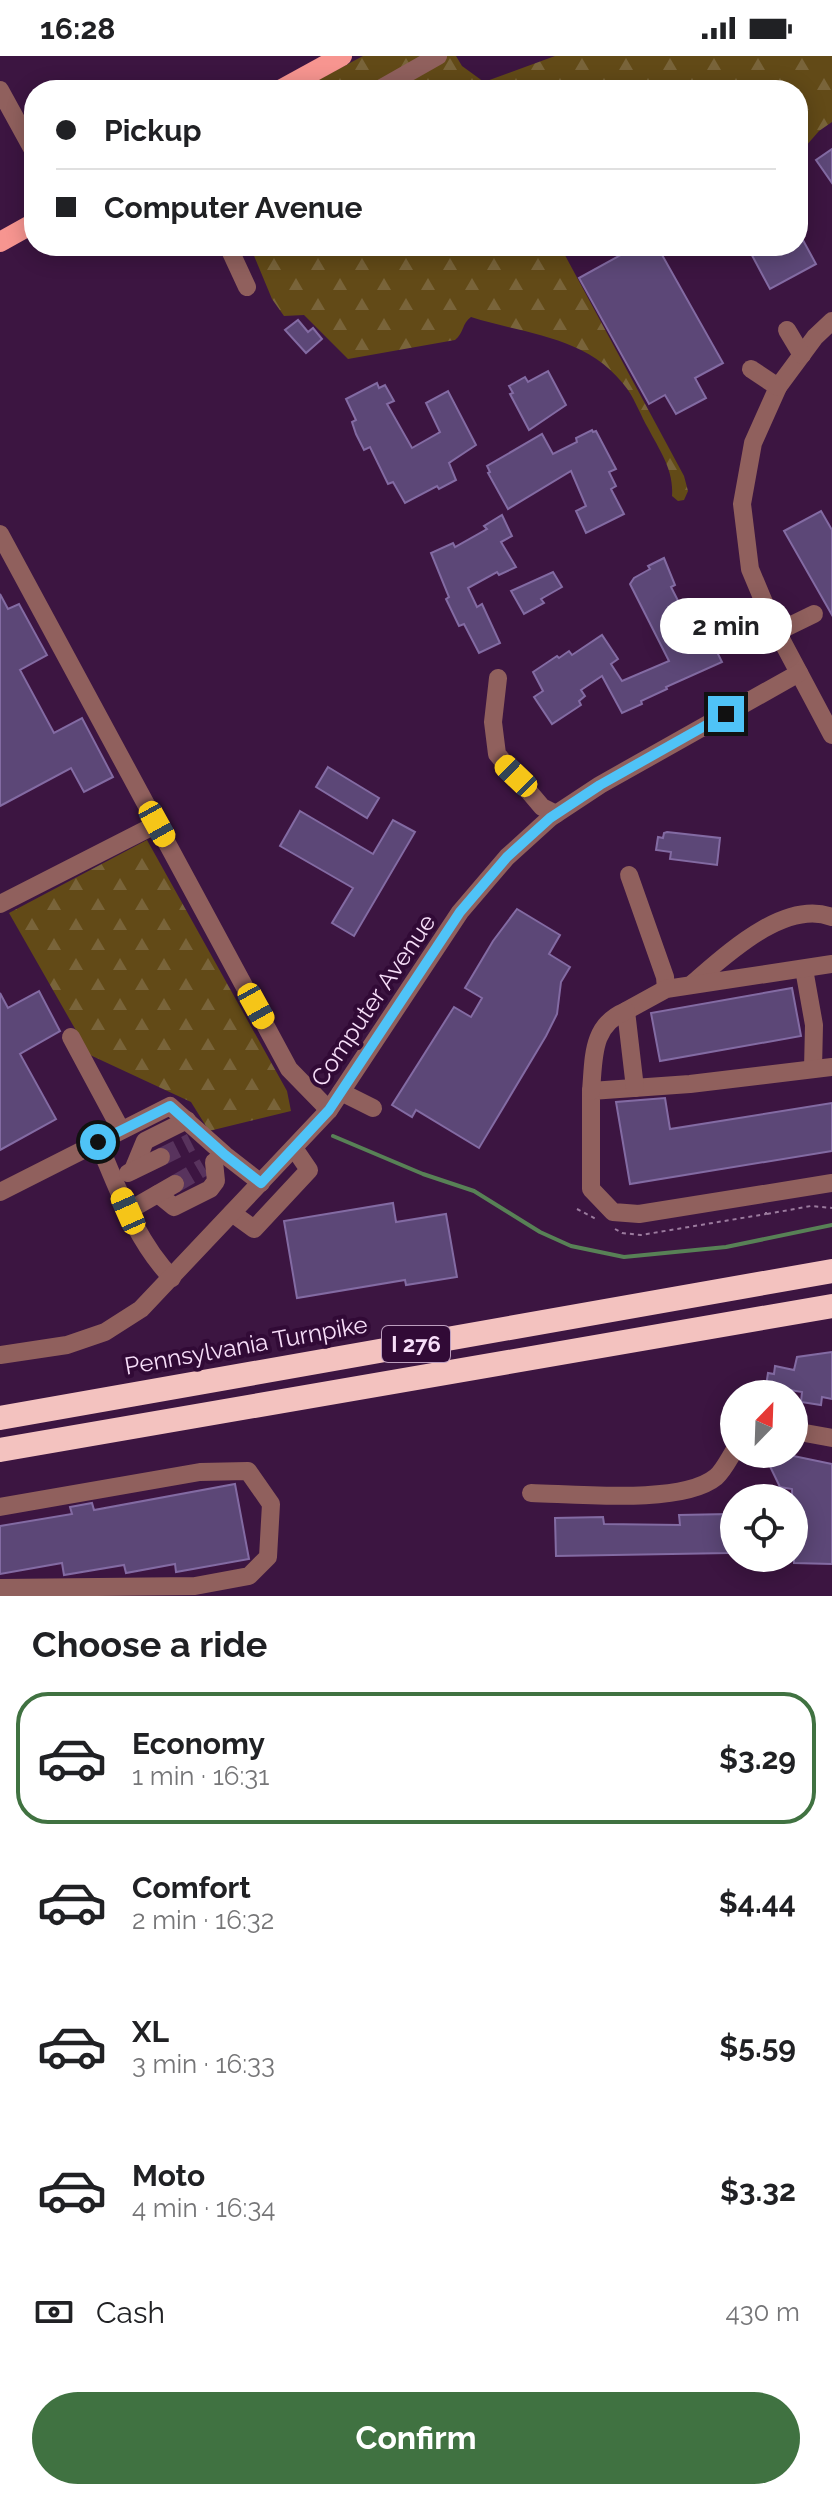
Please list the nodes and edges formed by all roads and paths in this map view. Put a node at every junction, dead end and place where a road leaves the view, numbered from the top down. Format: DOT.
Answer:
graph roads {
  1 [pos="342,56"];
  2 [pos="438,56"];
  3 [pos="299,80"];
  4 [pos="396,80"];
  5 [pos="0,90"];
  6 [pos="24,134"];
  7 [pos="24,229"];
  8 [pos="0,242"];
  9 [pos="233,256"];
  10 [pos="247,287"];
  11 [pos="832,321"];
  12 [pos="787,330"];
  13 [pos="802,355"];
  14 [pos="751,369"];
  15 [pos="778,387"];
  16 [pos="0,534"];
  17 [pos="814,614"];
  18 [pos="777,632"];
  19 [pos="799,673"];
  20 [pos="498,678"];
  21 [pos="832,735"];
  22 [pos="553,816"];
  23 [pos="157,824"];
  24 [pos="560,837"];
  25 [pos="629,875"];
  26 [pos="0,904"];
  27 [pos="832,917"];
  28 [pos="832,964"];
  29 [pos="804,969"];
  30 [pos="693,983"];
  31 [pos="666,989"];
  32 [pos="626,1011"];
  33 [pos="71,1037"];
  34 [pos="822,1068"];
  35 [pos="635,1088"];
  36 [pos="591,1091"];
  37 [pos="341,1092"];
  38 [pos="373,1108"];
  39 [pos="329,1110"];
  40 [pos="187,1120"];
  41 [pos="121,1130"];
  42 [pos="98,1142"];
  43 [pos="294,1148"];
  44 [pos="161,1157"];
  45 [pos="214,1161"];
  46 [pos="133,1170"];
  47 [pos="114,1180"];
  48 [pos="261,1183"];
  49 [pos="832,1183"];
  50 [pos="175,1184"];
  51 [pos="0,1192"];
  52 [pos="158,1194"];
  53 [pos="832,1208"];
  54 [pos="128,1211"];
  55 [pos="232,1213"];
  56 [pos="766,1214"];
  57 [pos="832,1271"];
  58 [pos="172,1278"];
  59 [pos="832,1306"];
  60 [pos="0,1355"];
  61 [pos="0,1418"];
  62 [pos="808,1434"];
  63 [pos="832,1438"];
  64 [pos="0,1450"];
  65 [pos="722,1468"];
  66 [pos="531,1493"];
  67 [pos="0,1507"];
  68 [pos="0,1588"];
  1 -- 3 [label="main road"];
  2 -- 4 [label="street"];
  5 -- 6 [label="street"];
  7 -- 8 [label="main road"];
  9 -- 10 [label="street"];
  11 -- 13 [label="street"];
  12 -- 13 [label="street"];
  13 -- 15 [label="street"];
  14 -- 15 [label="street"];
  15 -- 18 [label="street"];
  16 -- 23 [label="street"];
  17 -- 18 [label="street"];
  18 -- 19 [label="street"];
  19 -- 21 [label="street"];
  19 -- 22 [label="street, Computer Avenue"];
  20 -- 22 [label="street"];
  22 -- 24 [label="street"];
  22 -- 37 [label="street, Computer Avenue"];
  23 -- 26 [label="street"];
  23 -- 39 [label="street"];
  25 -- 31 [label="street"];
  27 -- 30 [label="street"];
  28 -- 29 [label="street"];
  29 -- 30 [label="street"];
  29 -- 34 [label="street"];
  30 -- 31 [label="street"];
  31 -- 32 [label="street"];
  32 -- 35 [label="street"];
  32 -- 36 [label="street"];
  33 -- 41 [label="street"];
  34 -- 35 [label="street"];
  35 -- 36 [label="street"];
  36 -- 49 [label="street"];
  37 -- 38 [label="street"];
  37 -- 39 [label="street, Computer Avenue"];
  39 -- 43 [label="street, Computer Avenue"];
  40 -- 41 [label="street"];
  40 -- 45 [label="street"];
  40 -- 46 [label="street"];
  41 -- 42 [label="street"];
  42 -- 47 [label="street"];
  42 -- 51 [label="street"];
  43 -- 48 [label="street, Computer Avenue"];
  43 -- 55 [label="street"];
  44 -- 46 [label="street"];
  45 -- 48 [label="street"];
  45 -- 52 [label="street"];
  46 -- 47 [label="street"];
  47 -- 54 [label="street"];
  48 -- 55 [label="street, Computer Avenue"];
  50 -- 52 [label="street"];
  52 -- 54 [label="street"];
  53 -- 56 [label="path"];
  54 -- 58 [label="street"];
  55 -- 58 [label="street, Computer Avenue"];
  57 -- 61 [label="highway, Pennsylvania Turnpike / I 276"];
  58 -- 60 [label="street, Computer Avenue"];
  59 -- 64 [label="highway, I 276"];
  62 -- 63 [label="street"];
  65 -- 66 [label="street"];
  67 -- 68 [label="street"];
}
